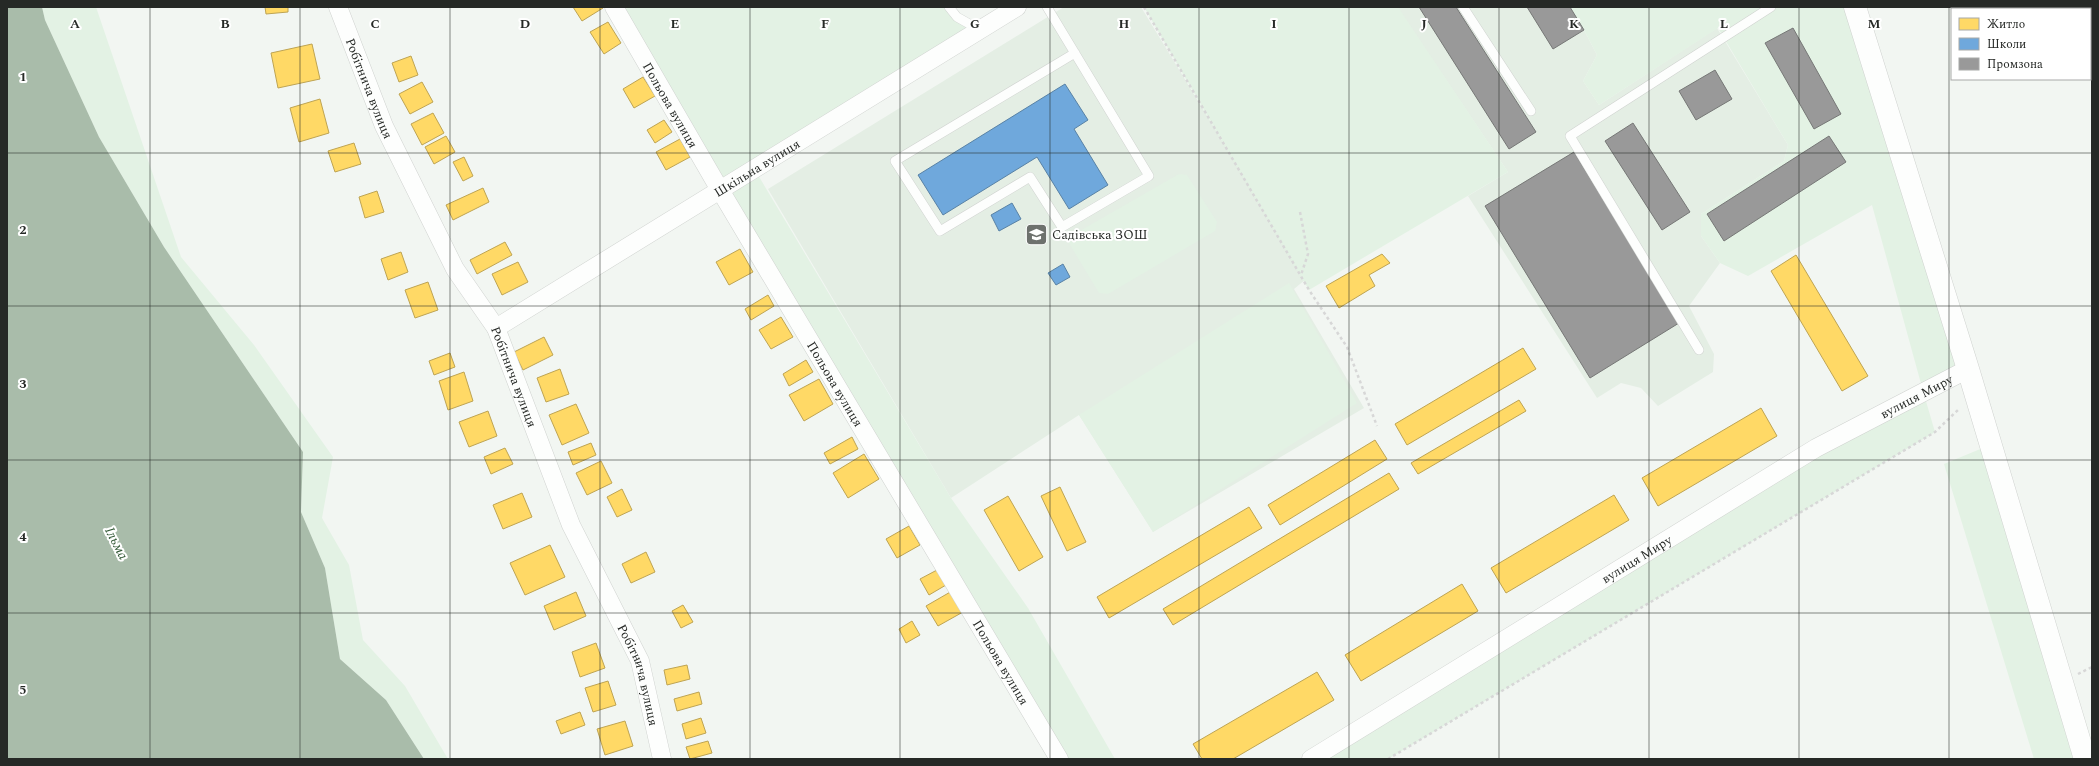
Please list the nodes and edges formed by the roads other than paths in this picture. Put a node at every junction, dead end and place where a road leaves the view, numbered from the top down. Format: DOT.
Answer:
graph roads {
  1 [pos="338,7"];
  2 [pos="614,7"];
  3 [pos="949,7"];
  4 [pos="1017,7"];
  5 [pos="1047,7"];
  6 [pos="1463,7"];
  7 [pos="1771,7"];
  8 [pos="1855,7"];
  9 [pos="980,30"];
  10 [pos="1075,53"];
  11 [pos="1531,111"];
  12 [pos="720,190"];
  13 [pos="496,328"];
  14 [pos="1699,350"];
  15 [pos="1968,369"];
  16 [pos="662,759"];
  17 [pos="1059,759"];
  18 [pos="1311,759"];
  19 [pos="2084,759"];
  1 -- 13 [label="street, Робітнича вулиця"];
  2 -- 12 [label="street, Польова вулиця"];
  3 -- 9 [label="lane"];
  4 -- 9 [label="street, Шкільна вулиця"];
  5 -- 10 [label="lane"];
  6 -- 11 [label="lane"];
  7 -- 14 [label="lane"];
  8 -- 15 [label="street"];
  9 -- 12 [label="street, Шкільна вулиця"];
  10 -- 10 [label="lane"];
  12 -- 13 [label="street, Шкільна вулиця"];
  12 -- 17 [label="street, Польова вулиця"];
  13 -- 16 [label="street, Робітнича вулиця"];
  15 -- 18 [label="street, вулиця Миру"];
  15 -- 19 [label="street"];
}
